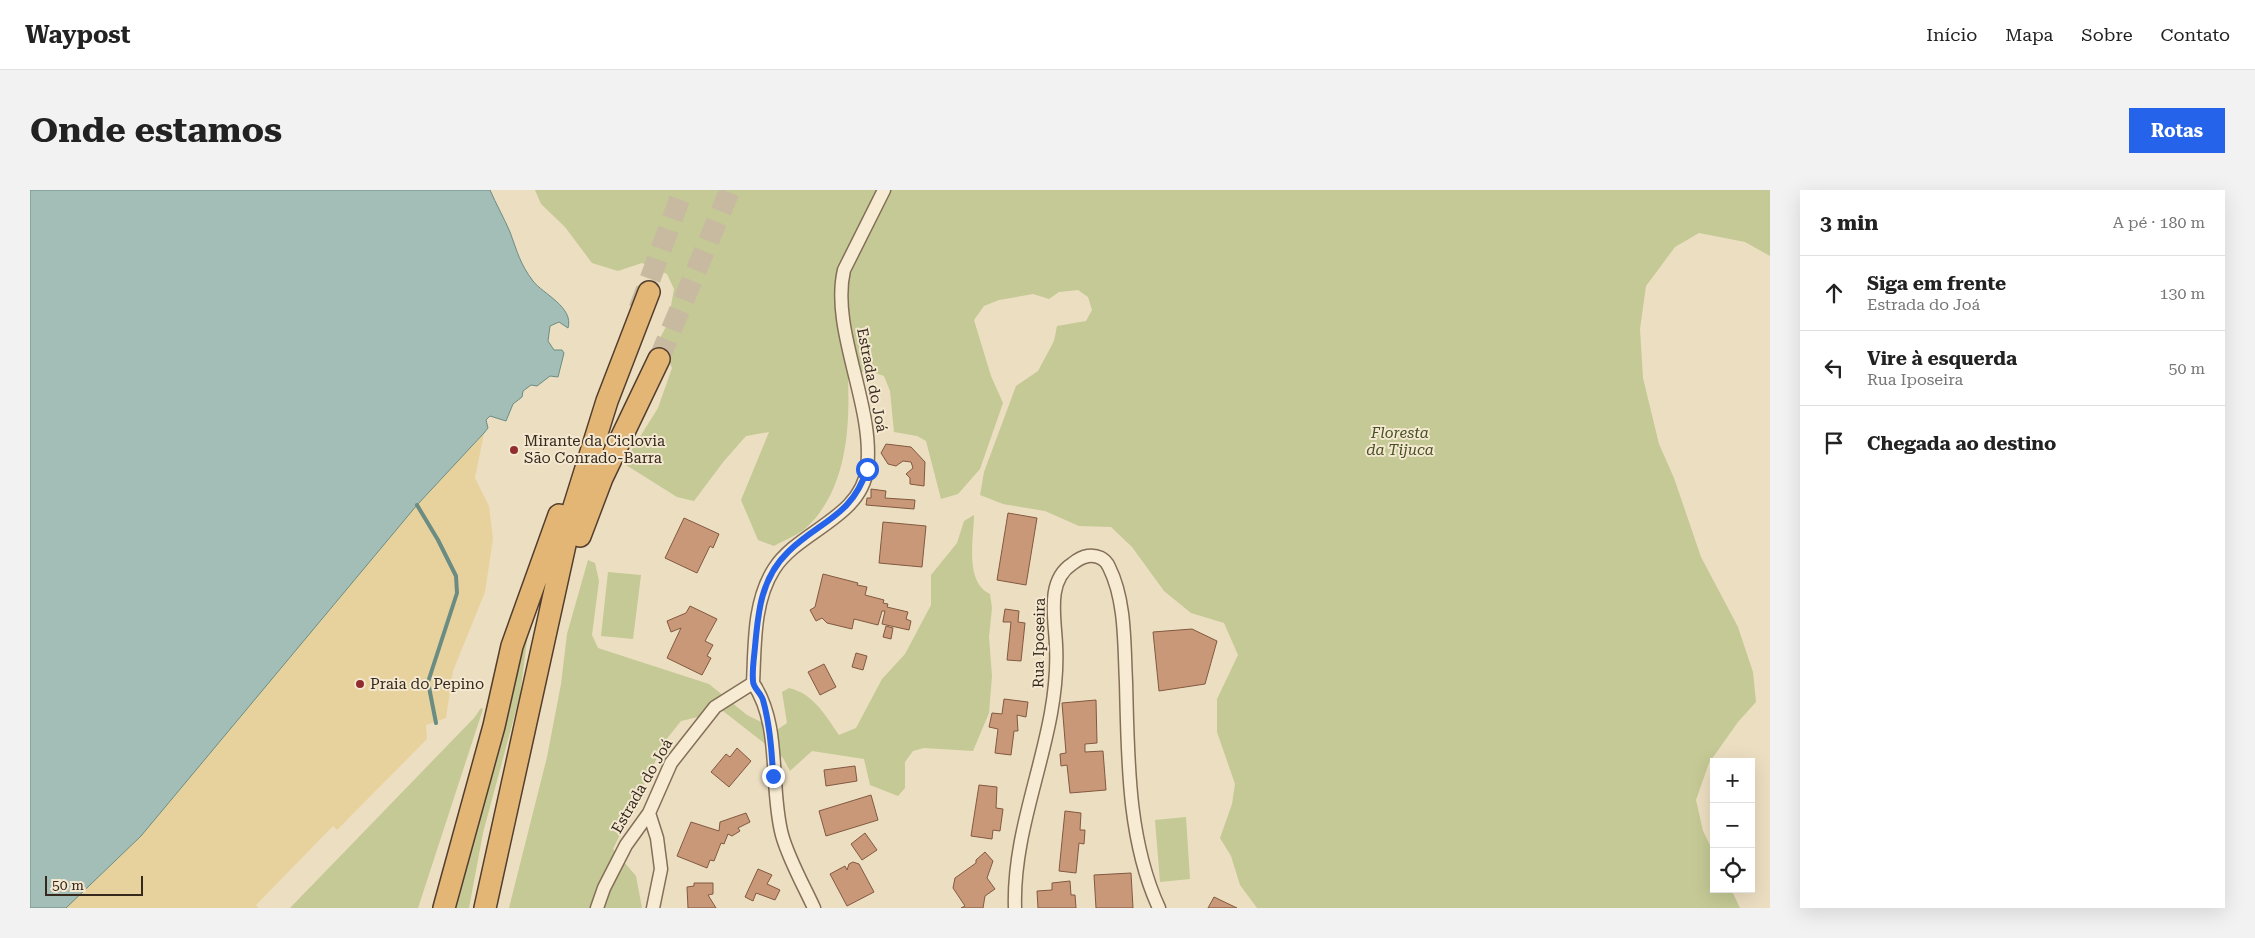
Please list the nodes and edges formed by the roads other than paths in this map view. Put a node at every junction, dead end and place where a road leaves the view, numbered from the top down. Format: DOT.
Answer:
graph roads {
  1 [pos="884,190"];
  2 [pos="649,292"];
  3 [pos="659,359"];
  4 [pos="568,491"];
  5 [pos="542,650"];
  6 [pos="752,683"];
  7 [pos="649,813"];
  8 [pos="444,908"];
  9 [pos="485,908"];
  10 [pos="597,908"];
  11 [pos="653,908"];
  12 [pos="814,908"];
  13 [pos="1015,908"];
  14 [pos="1159,908"];
  1 -- 6 [label="street, Estrada do Joá"];
  2 -- 5 [label="highway"];
  3 -- 5 [label="highway"];
  4 -- 8 [label="highway"];
  5 -- 9 [label="highway"];
  6 -- 7 [label="street, Estrada do Joá"];
  6 -- 12 [label="street"];
  7 -- 10 [label="street, Estrada do Joá"];
  7 -- 11 [label="street"];
  13 -- 14 [label="street, Rua Iposeira"];
}
